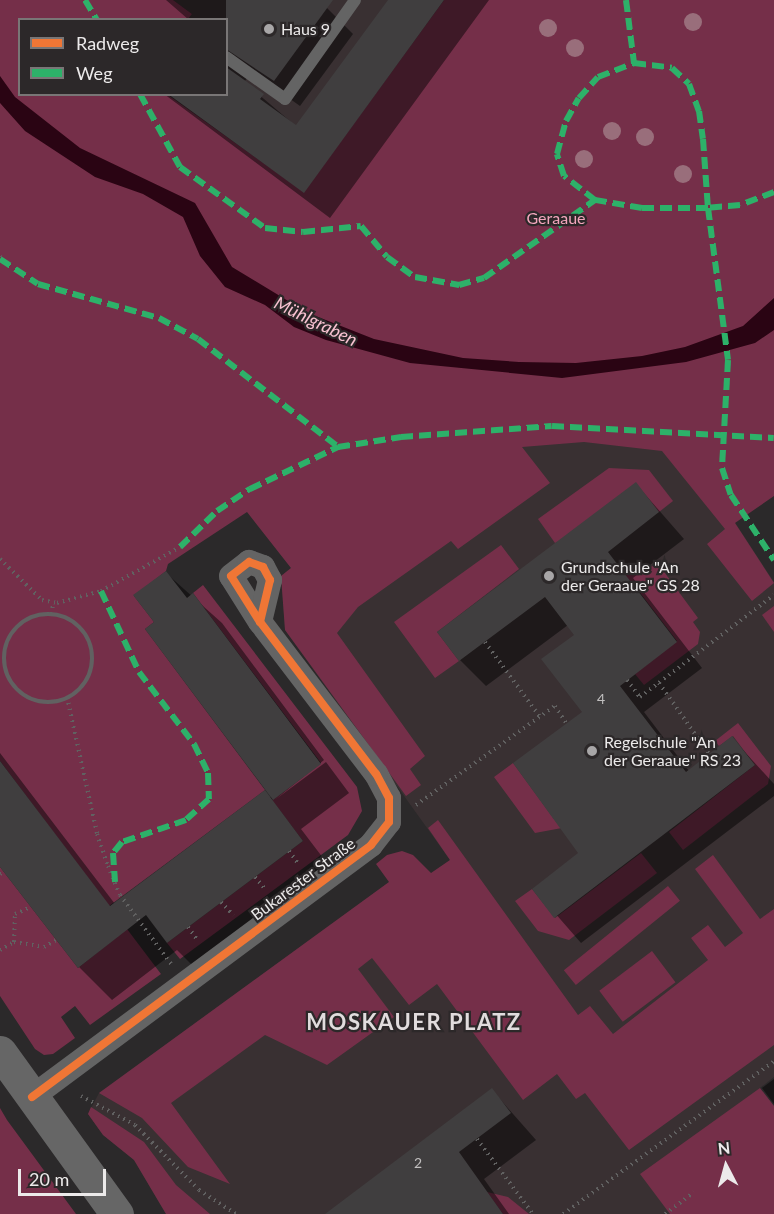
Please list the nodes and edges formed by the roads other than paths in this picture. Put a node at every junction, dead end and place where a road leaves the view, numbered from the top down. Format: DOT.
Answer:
graph roads {
  1 [pos="355,0"];
  2 [pos="228,58"];
  3 [pos="260,622"];
  4 [pos="0,1052"];
  5 [pos="32,1097"];
  6 [pos="117,1214"];
  1 -- 2 [label="lane"];
  3 -- 5 [label="street, Bukarester Straße"];
  4 -- 5 [label="street"];
  5 -- 6 [label="street"];
}
